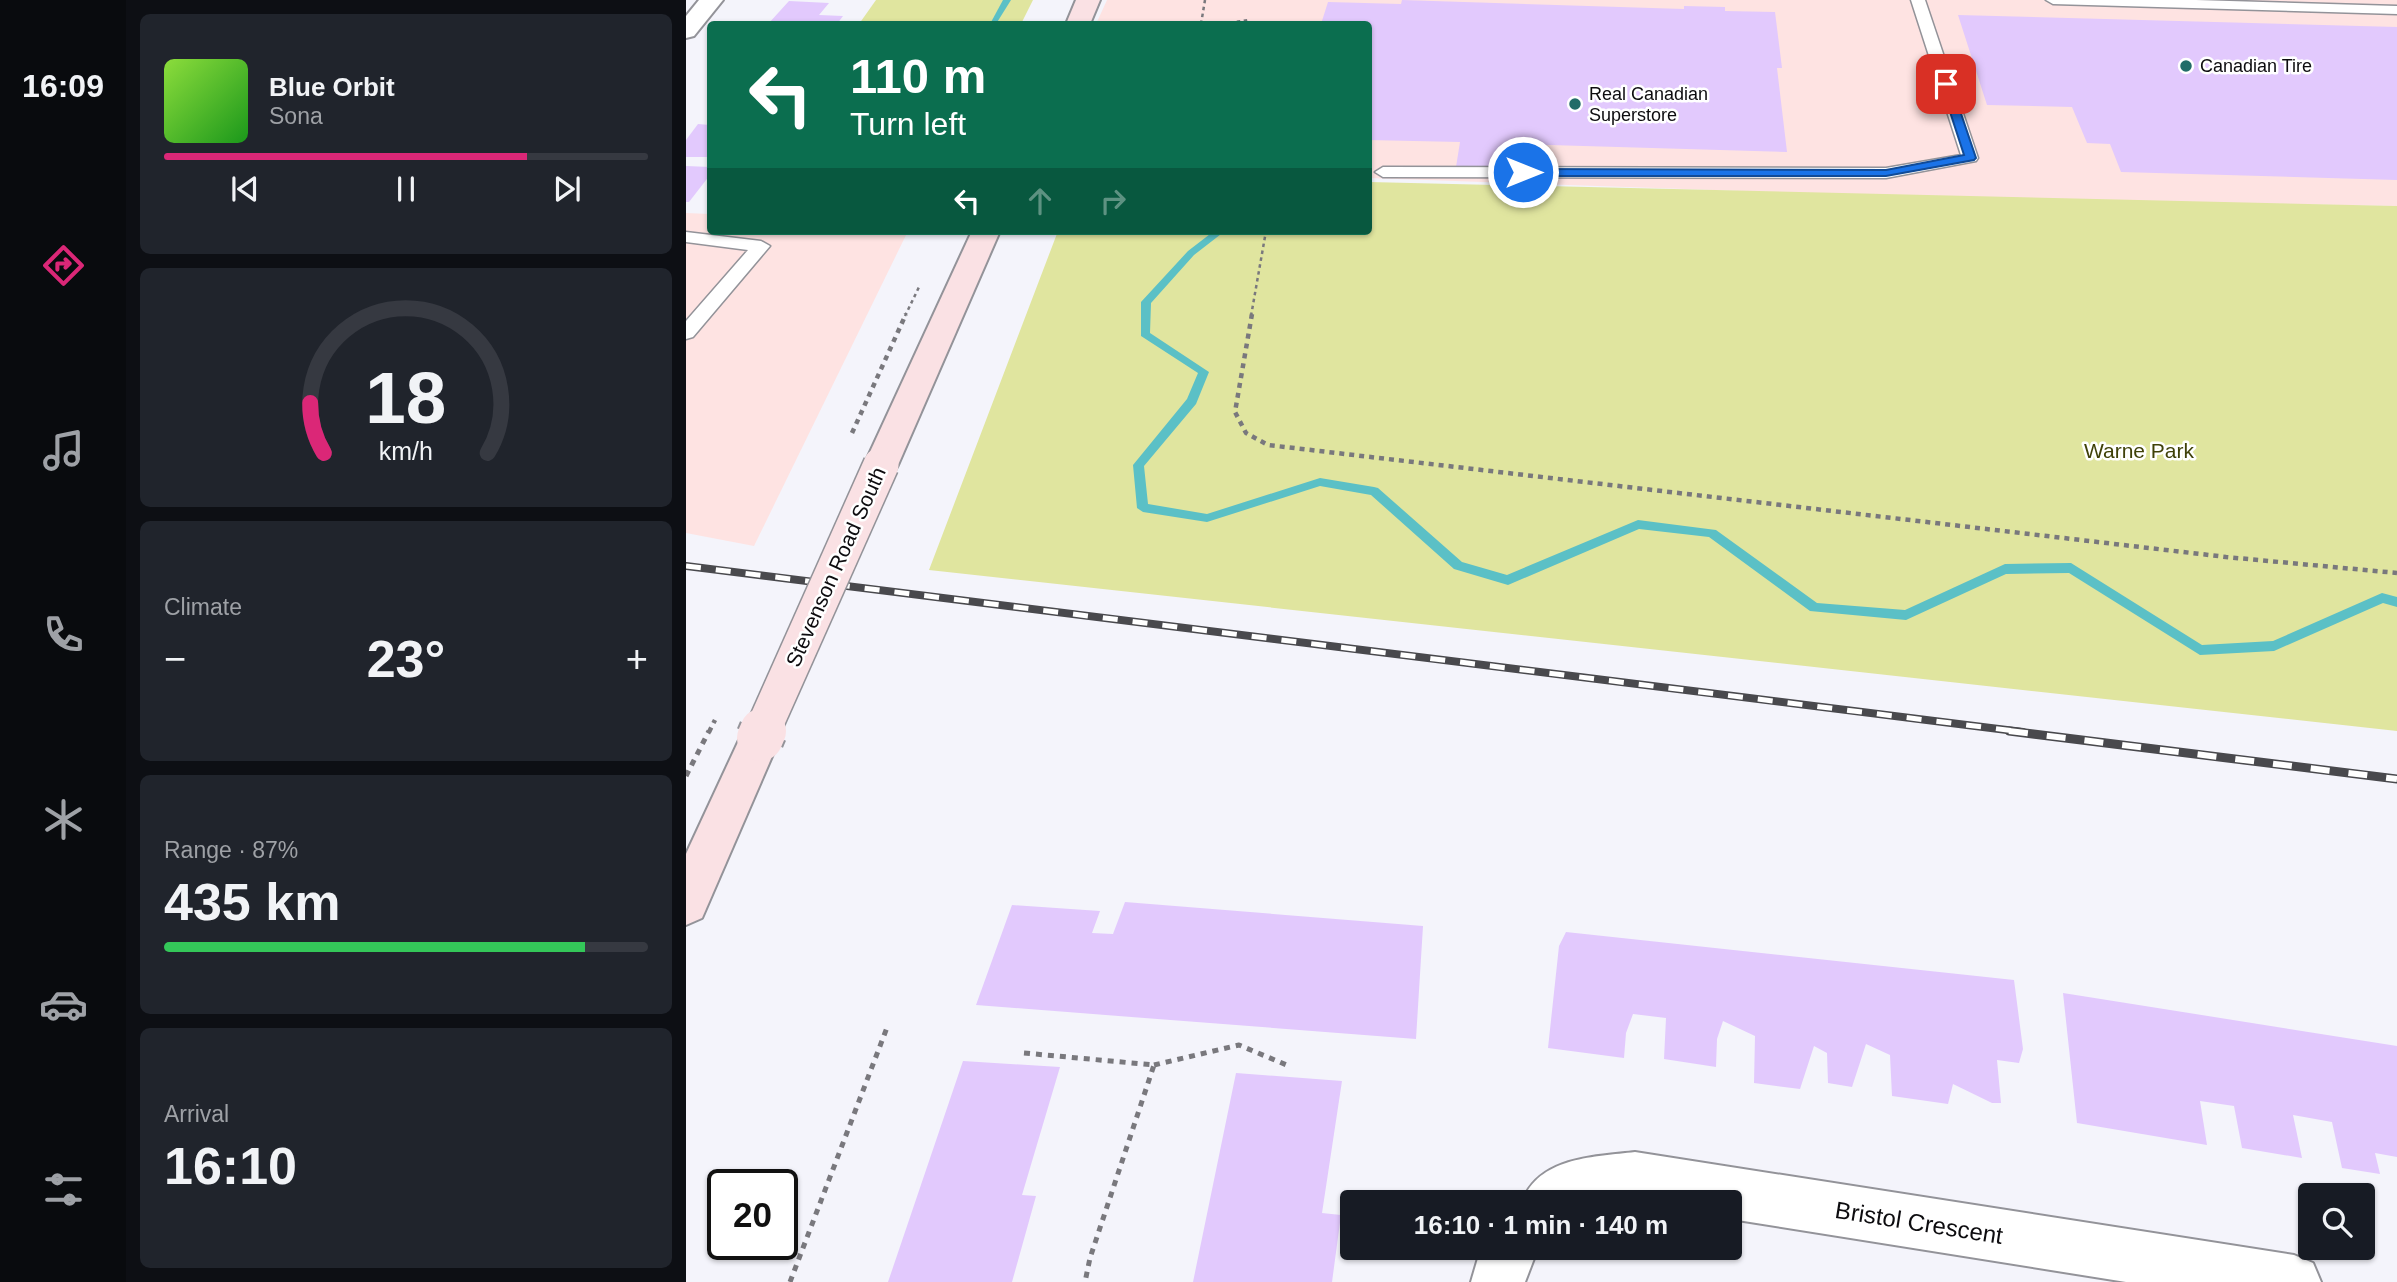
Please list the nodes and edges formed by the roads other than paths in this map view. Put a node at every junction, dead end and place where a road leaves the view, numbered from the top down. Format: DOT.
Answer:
graph roads {
  1 [pos="711,0"];
  2 [pos="1088,0"];
  3 [pos="1917,0"];
  4 [pos="2053,0"];
  5 [pos="2397,10"];
  6 [pos="1079,21"];
  7 [pos="686,31"];
  8 [pos="1383,172"];
  9 [pos="984,235"];
  10 [pos="686,237"];
  11 [pos="686,333"];
  12 [pos="686,903"];
  13 [pos="1568,1190"];
  14 [pos="1707,1190"];
  15 [pos="1742,1196"];
  16 [pos="1504,1260"];
  17 [pos="2230,1277"];
  18 [pos="1498,1282"];
  19 [pos="2294,1282"];
  1 -- 7 [label="street"];
  2 -- 6 [label="main road"];
  3 -- 8 [label="lane"];
  4 -- 5 [label="lane"];
  9 -- 12 [label="main road, Stevenson Road South, bridge"];
  10 -- 11 [label="lane"];
  13 -- 14 [label="street, Bristol Crescent"];
  15 -- 17 [label="street, Bristol Crescent"];
  16 -- 18 [label="street"];
  17 -- 19 [label="street, Bristol Crescent"];
}
